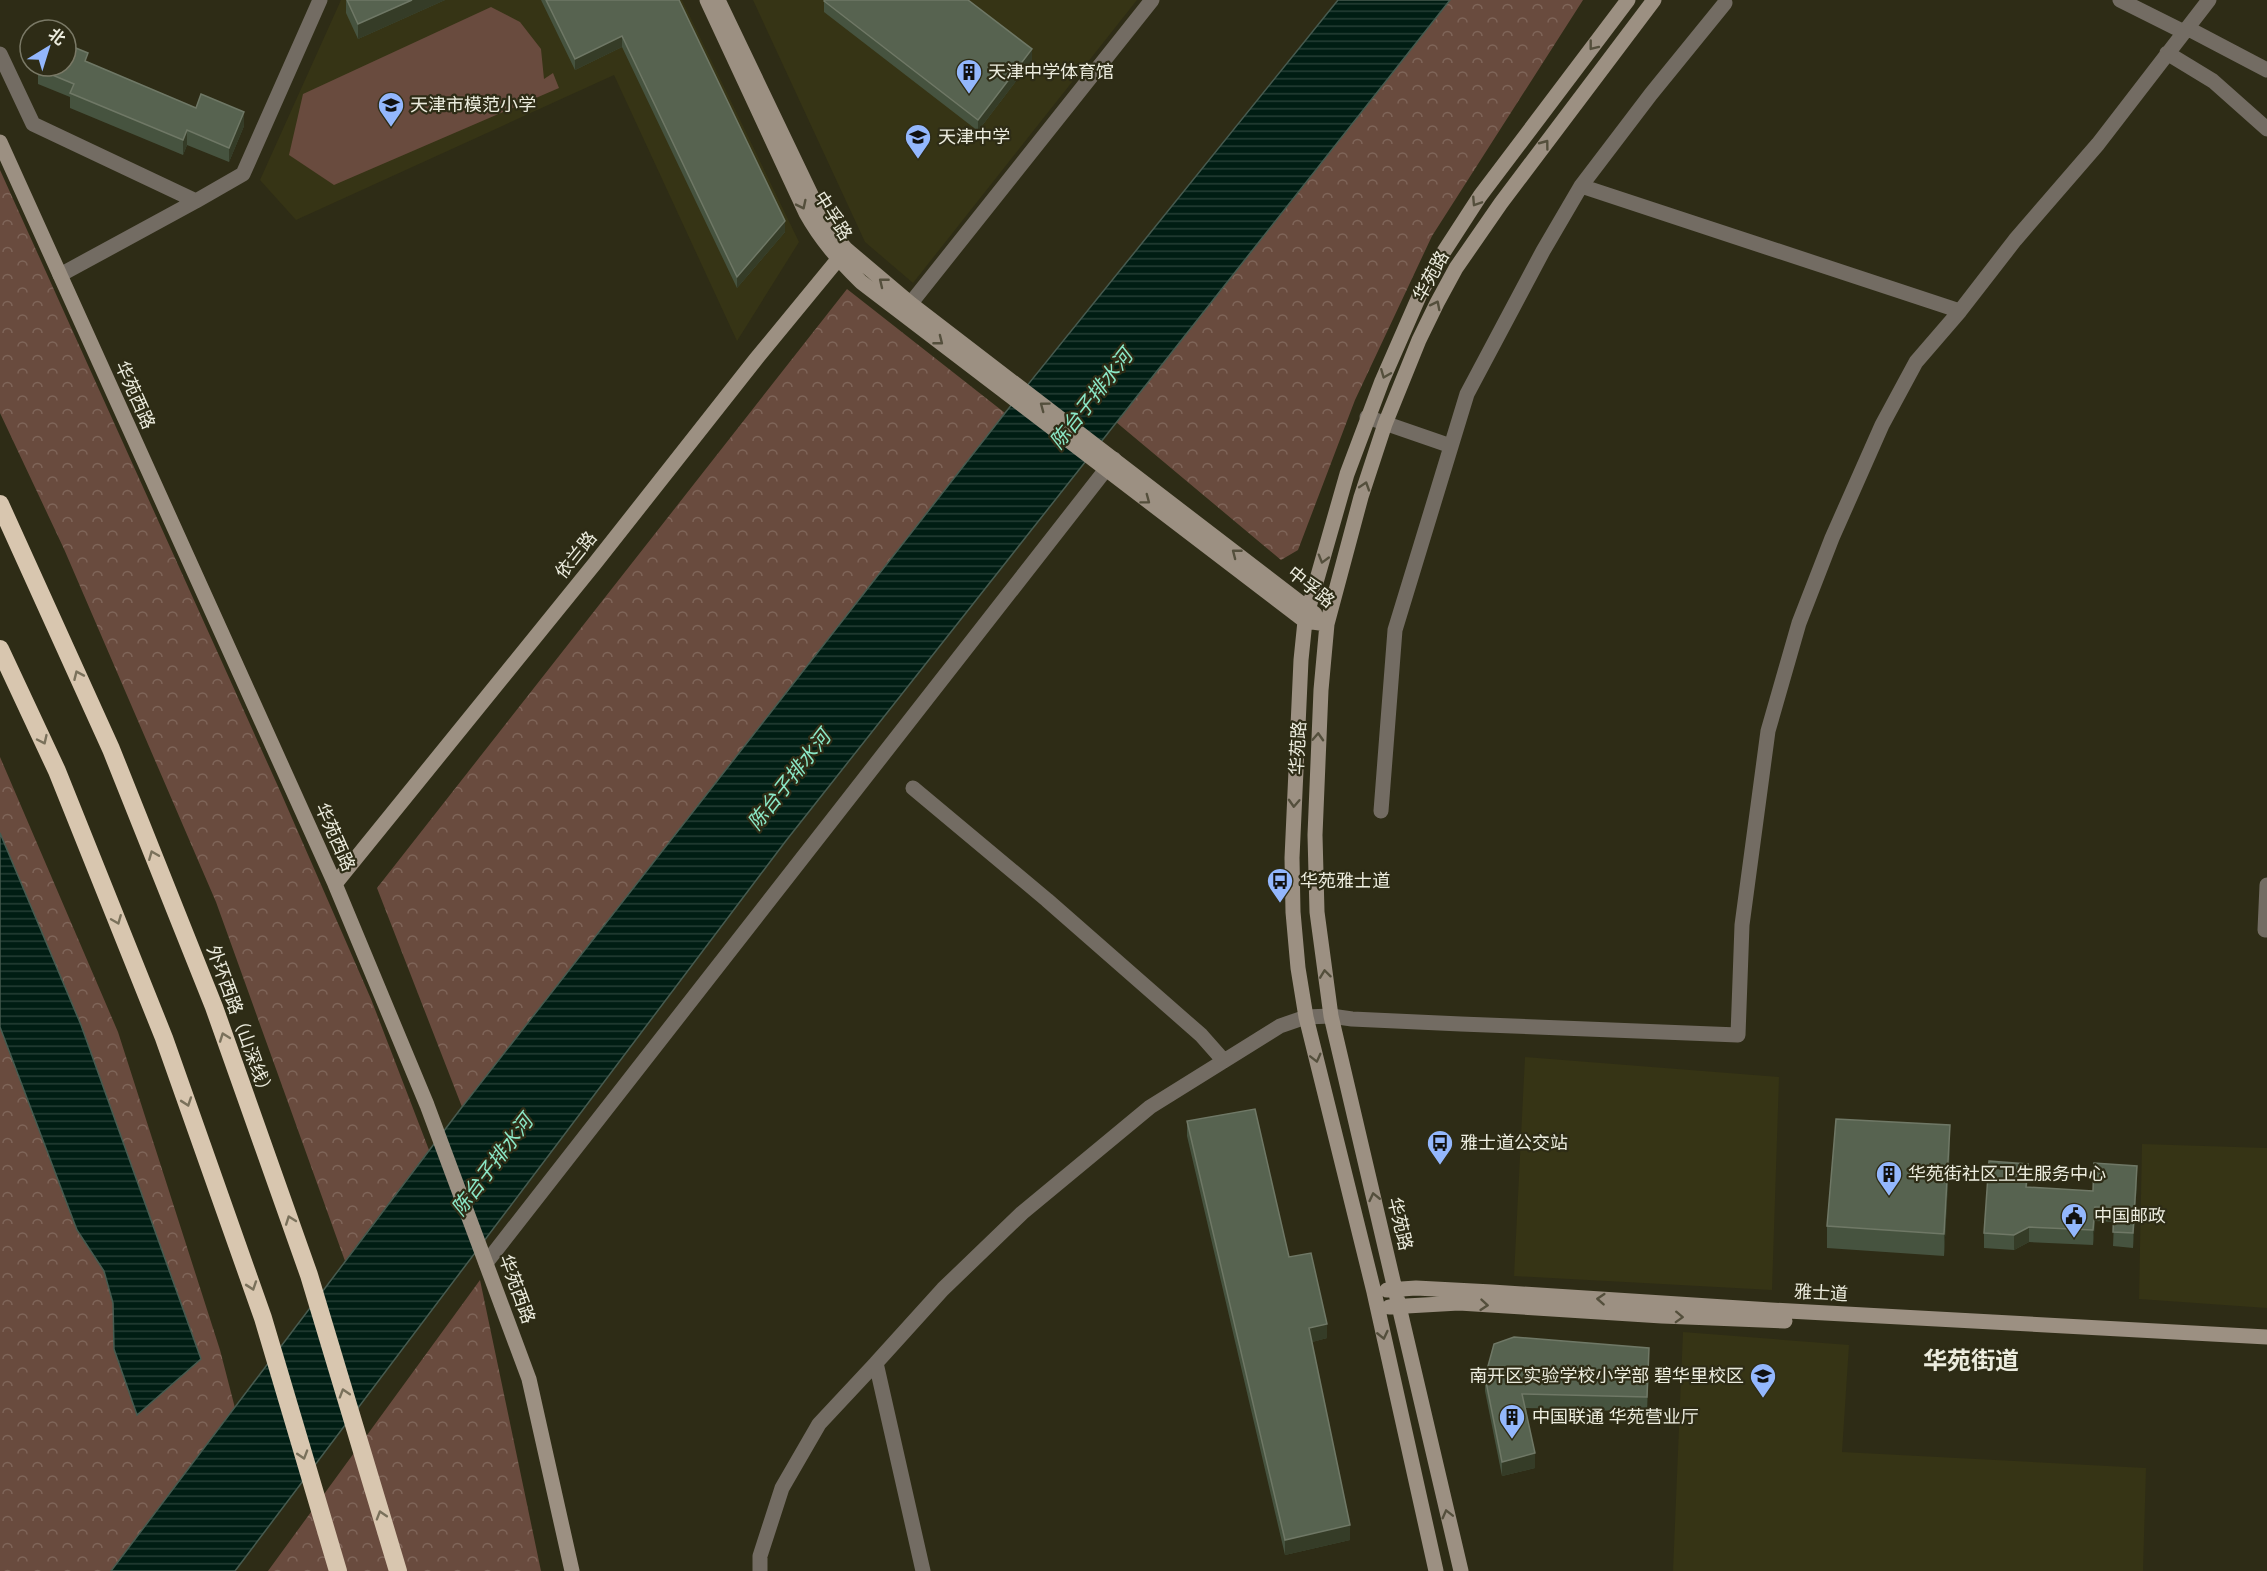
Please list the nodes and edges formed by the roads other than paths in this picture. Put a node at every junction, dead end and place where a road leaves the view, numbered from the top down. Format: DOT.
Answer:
graph roads {
  1 [pos="320,0"];
  2 [pos="706,0"];
  3 [pos="718,0"];
  4 [pos="1152,0"];
  5 [pos="1628,0"];
  6 [pos="1654,0"];
  7 [pos="2120,0"];
  8 [pos="2209,0"];
  9 [pos="1724,1"];
  10 [pos="2186,30"];
  11 [pos="2167,53"];
  12 [pos="0,54"];
  13 [pos="2267,70"];
  14 [pos="2267,129"];
  15 [pos="0,142"];
  16 [pos="1581,186"];
  17 [pos="196,201"];
  18 [pos="842,254"];
  19 [pos="60,275"];
  20 [pos="907,309"];
  21 [pos="1960,311"];
  22 [pos="1367,417"];
  23 [pos="1385,424"];
  24 [pos="1451,446"];
  25 [pos="1107,461"];
  26 [pos="0,504"];
  27 [pos="1343,563"];
  28 [pos="1279,594"];
  29 [pos="1306,615"];
  30 [pos="1327,624"];
  31 [pos="0,649"];
  32 [pos="1301,660"];
  33 [pos="1323,667"];
  34 [pos="913,788"];
  35 [pos="1381,811"];
  36 [pos="335,884"];
  37 [pos="2267,885"];
  38 [pos="2267,930"];
  39 [pos="1331,1016"];
  40 [pos="1306,1017"];
  41 [pos="1224,1061"];
  42 [pos="1386,1254"];
  43 [pos="484,1259"];
  44 [pos="1422,1288"];
  45 [pos="1390,1295"];
  46 [pos="2267,1337"];
  47 [pos="2267,1347"];
  48 [pos="876,1363"];
  49 [pos="338,1571"];
  50 [pos="398,1571"];
  51 [pos="572,1571"];
  52 [pos="760,1571"];
  53 [pos="923,1571"];
  54 [pos="1436,1571"];
  55 [pos="1461,1571"];
  1 -- 17 [label="street"];
  2 -- 18 [label="main road, 中孚路, one-way"];
  3 -- 18 [label="main road, 中孚路"];
  4 -- 20 [label="street"];
  5 -- 22 [label="main road, 华苑路, one-way"];
  23 -- 6 [label="main road, 华苑路, one-way"];
  7 -- 10 [label="street"];
  8 -- 10 [label="street"];
  9 -- 16 [label="street"];
  10 -- 11 [label="street"];
  10 -- 13 [label="street"];
  11 -- 14 [label="street"];
  11 -- 21 [label="street"];
  12 -- 17 [label="street"];
  15 -- 19 [label="main road, 华苑西路"];
  16 -- 21 [label="street"];
  16 -- 24 [label="street"];
  17 -- 19 [label="street"];
  18 -- 20 [label="main road, 中孚路"];
  18 -- 36 [label="main road, 依兰路"];
  19 -- 36 [label="main road, 华苑西路"];
  20 -- 25 [label="main road, 中孚路"];
  21 -- 39 [label="street"];
  22 -- 23 [label="street"];
  22 -- 29 [label="main road, 华苑路, one-way"];
  23 -- 24 [label="street"];
  27 -- 23 [label="main road, 华苑路, one-way"];
  24 -- 35 [label="street"];
  25 -- 28 [label="main road, 中孚路"];
  25 -- 43 [label="street"];
  50 -- 26 [label="highway, 外环西路（山深线）, one-way"];
  27 -- 29 [label="main road"];
  27 -- 30 [label="main road, 华苑路"];
  28 -- 29 [label="main road, 中孚路"];
  28 -- 32 [label="main road"];
  29 -- 30 [label="main road, 中孚路"];
  29 -- 32 [label="main road, 华苑路"];
  29 -- 33 [label="main road"];
  30 -- 33 [label="main road, 华苑路"];
  31 -- 49 [label="highway, one-way"];
  32 -- 40 [label="main road, 华苑路, one-way"];
  39 -- 33 [label="main road, 华苑路, one-way"];
  34 -- 41 [label="street"];
  36 -- 43 [label="main road, 华苑西路"];
  37 -- 38 [label="street"];
  39 -- 40 [label="street"];
  42 -- 39 [label="main road, 华苑路, one-way"];
  40 -- 41 [label="street"];
  40 -- 45 [label="main road, 华苑路, one-way"];
  41 -- 48 [label="street"];
  42 -- 44 [label="main road"];
  42 -- 45 [label="main road, 华苑路"];
  43 -- 51 [label="main road, 华苑西路"];
  44 -- 45 [label="main road, 雅士道"];
  46 -- 44 [label="main road, 雅士道, one-way"];
  45 -- 47 [label="main road, 雅士道, one-way"];
  45 -- 54 [label="main road, 雅士道, one-way"];
  55 -- 45 [label="main road, 华苑路, one-way"];
  48 -- 52 [label="street"];
  48 -- 53 [label="street"];
}
